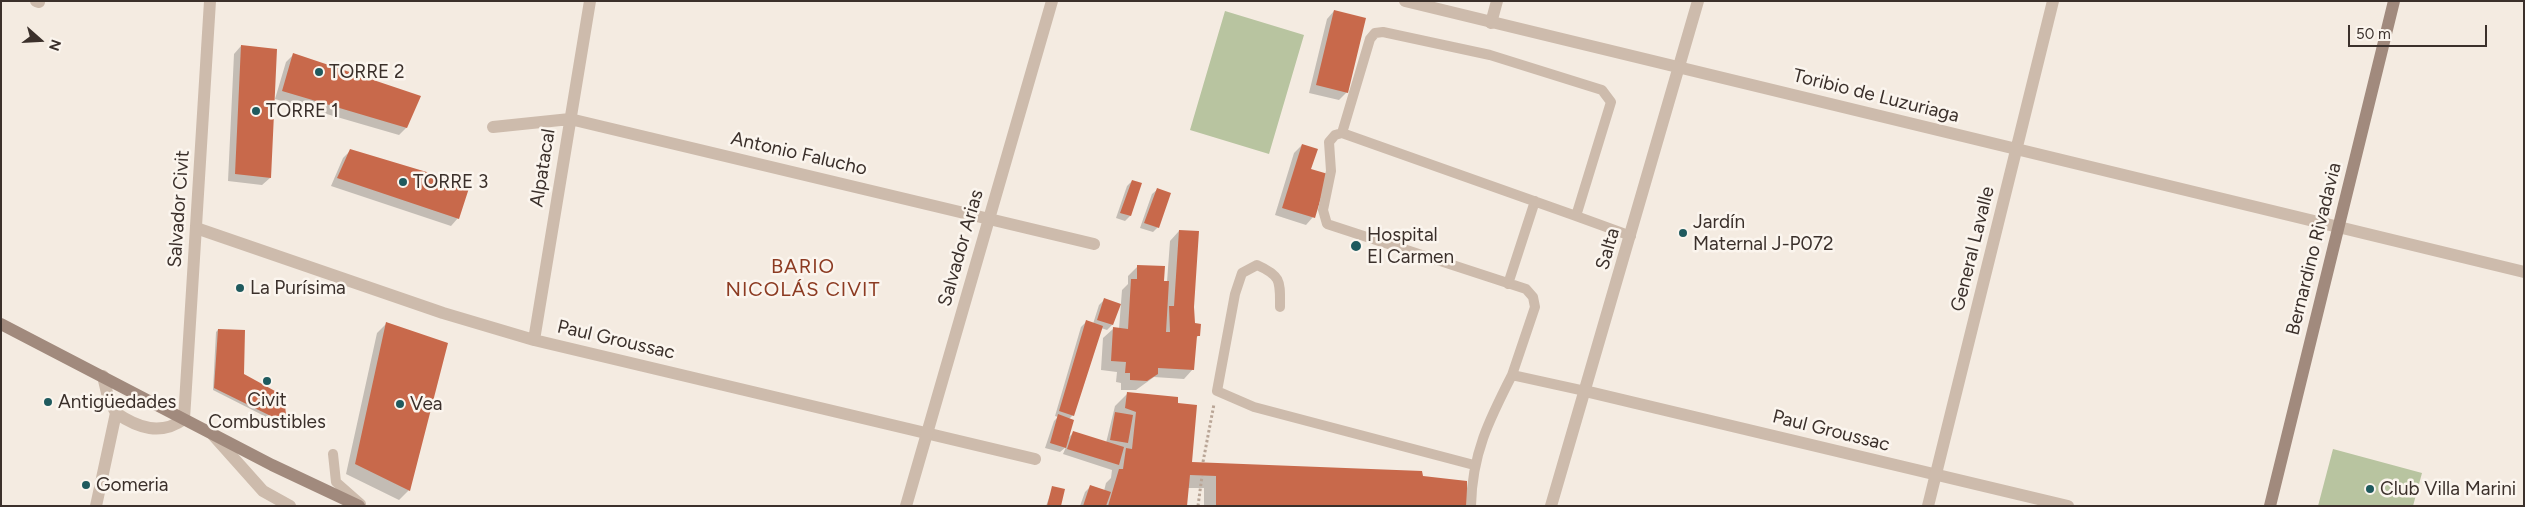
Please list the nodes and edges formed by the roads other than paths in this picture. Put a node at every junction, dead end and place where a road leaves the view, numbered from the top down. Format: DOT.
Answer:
graph roads {
  1 [pos="210,1"];
  2 [pos="590,1"];
  3 [pos="1052,1"];
  4 [pos="1405,1"];
  5 [pos="1497,1"];
  6 [pos="1698,1"];
  7 [pos="2053,1"];
  8 [pos="2394,1"];
  9 [pos="1491,23"];
  10 [pos="1679,67"];
  11 [pos="570,119"];
  12 [pos="493,126"];
  13 [pos="1342,134"];
  14 [pos="2017,149"];
  15 [pos="1535,201"];
  16 [pos="1576,216"];
  17 [pos="989,218"];
  18 [pos="2338,227"];
  19 [pos="196,228"];
  20 [pos="1631,236"];
  21 [pos="1094,244"];
  22 [pos="2524,272"];
  23 [pos="1508,284"];
  24 [pos="1280,307"];
  25 [pos="1,324"];
  26 [pos="534,340"];
  27 [pos="1512,375"];
  28 [pos="103,376"];
  29 [pos="1586,390"];
  30 [pos="116,414"];
  31 [pos="184,420"];
  32 [pos="211,433"];
  33 [pos="927,433"];
  34 [pos="333,454"];
  35 [pos="1035,459"];
  36 [pos="1474,465"];
  37 [pos="1936,475"];
  38 [pos="96,506"];
  39 [pos="290,506"];
  40 [pos="360,506"];
  41 [pos="364,506"];
  42 [pos="906,506"];
  43 [pos="1471,506"];
  44 [pos="1551,506"];
  45 [pos="1928,506"];
  46 [pos="2068,506"];
  47 [pos="2270,506"];
  1 -- 19 [label="street, Salvador Civit"];
  2 -- 11 [label="street, Alpatacal"];
  3 -- 17 [label="street, Salvador Arias"];
  4 -- 9 [label="street, Toribio de Luzuriaga"];
  5 -- 9 [label="street"];
  6 -- 10 [label="street, Salta"];
  7 -- 14 [label="street, General Lavalle"];
  8 -- 18 [label="main road, Bernardino Rivadavia"];
  9 -- 10 [label="street, Toribio de Luzuriaga"];
  10 -- 14 [label="street, Toribio de Luzuriaga"];
  10 -- 20 [label="street, Salta"];
  11 -- 12 [label="street, Antonio Falucho"];
  11 -- 17 [label="street, Antonio Falucho"];
  11 -- 26 [label="street, Alpatacal"];
  13 -- 15 [label="lane"];
  13 -- 16 [label="lane"];
  13 -- 23 [label="lane"];
  14 -- 18 [label="street, Toribio de Luzuriaga"];
  14 -- 37 [label="street, General Lavalle"];
  15 -- 16 [label="lane"];
  15 -- 23 [label="lane"];
  16 -- 20 [label="lane"];
  17 -- 21 [label="street, Antonio Falucho"];
  17 -- 33 [label="street, Salvador Arias"];
  18 -- 22 [label="street, Toribio de Luzuriaga"];
  18 -- 47 [label="main road, Bernardino Rivadavia"];
  19 -- 26 [label="street, Paul Groussac"];
  19 -- 31 [label="street, Salvador Civit"];
  20 -- 29 [label="street, Salta"];
  23 -- 27 [label="lane"];
  24 -- 36 [label="lane"];
  25 -- 28 [label="main road"];
  26 -- 33 [label="street, Paul Groussac"];
  27 -- 29 [label="lane"];
  27 -- 36 [label="lane"];
  28 -- 30 [label="street"];
  28 -- 31 [label="main road"];
  29 -- 37 [label="street, Paul Groussac"];
  29 -- 44 [label="street, Salta"];
  30 -- 31 [label="street"];
  30 -- 38 [label="street"];
  31 -- 32 [label="main road"];
  32 -- 39 [label="street"];
  32 -- 40 [label="main road"];
  33 -- 35 [label="street, Paul Groussac"];
  33 -- 42 [label="street, Salvador Arias"];
  34 -- 41 [label="lane"];
  36 -- 43 [label="lane"];
  37 -- 45 [label="street, General Lavalle"];
  37 -- 46 [label="street, Paul Groussac"];
}
